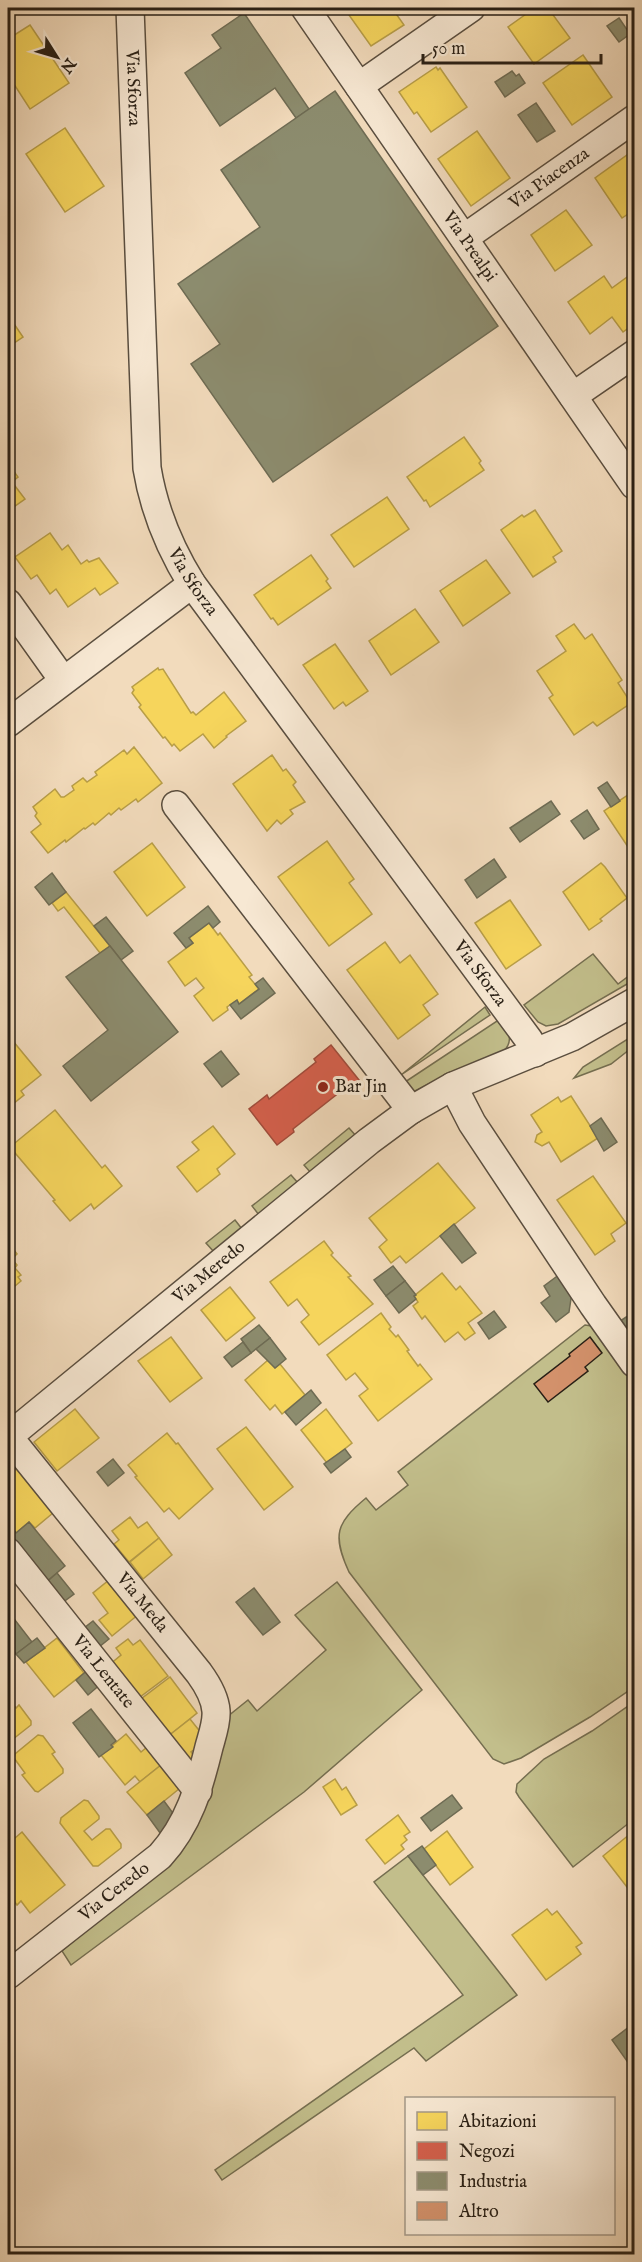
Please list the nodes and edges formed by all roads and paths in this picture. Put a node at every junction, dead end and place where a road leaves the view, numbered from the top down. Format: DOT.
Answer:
graph roads {
  1 [pos="130,8"];
  2 [pos="305,8"];
  3 [pos="471,8"];
  4 [pos="359,86"];
  5 [pos="634,119"];
  6 [pos="464,238"];
  7 [pos="634,354"];
  8 [pos="573,396"];
  9 [pos="634,485"];
  10 [pos="192,584"];
  11 [pos="8,603"];
  12 [pos="63,680"];
  13 [pos="8,723"];
  14 [pos="176,805"];
  15 [pos="634,1002"];
  16 [pos="535,1053"];
  17 [pos="453,1086"];
  18 [pos="411,1110"];
  19 [pos="634,1363"];
  20 [pos="8,1436"];
  21 [pos="8,1552"];
  22 [pos="198,1791"];
  23 [pos="8,1975"];
  1 -- 10 [label="street, Via Sforza"];
  2 -- 4 [label="street, Via Prealpi"];
  3 -- 4 [label="street"];
  4 -- 6 [label="street, Via Prealpi"];
  5 -- 6 [label="street, Via Piacenza"];
  6 -- 8 [label="street, Via Prealpi"];
  7 -- 8 [label="street"];
  8 -- 9 [label="street, Via Prealpi"];
  10 -- 12 [label="street"];
  10 -- 16 [label="street, Via Sforza"];
  11 -- 12 [label="street"];
  12 -- 13 [label="street"];
  14 -- 18 [label="street"];
  15 -- 16 [label="street, Via Meredo"];
  16 -- 17 [label="street, Via Meredo"];
  17 -- 18 [label="street, Via Meredo"];
  17 -- 19 [label="street"];
  18 -- 20 [label="street, Via Meredo"];
  20 -- 22 [label="street, Via Meda"];
  21 -- 22 [label="street, Via Lentate"];
  22 -- 23 [label="street, Via Ceredo"];
}
